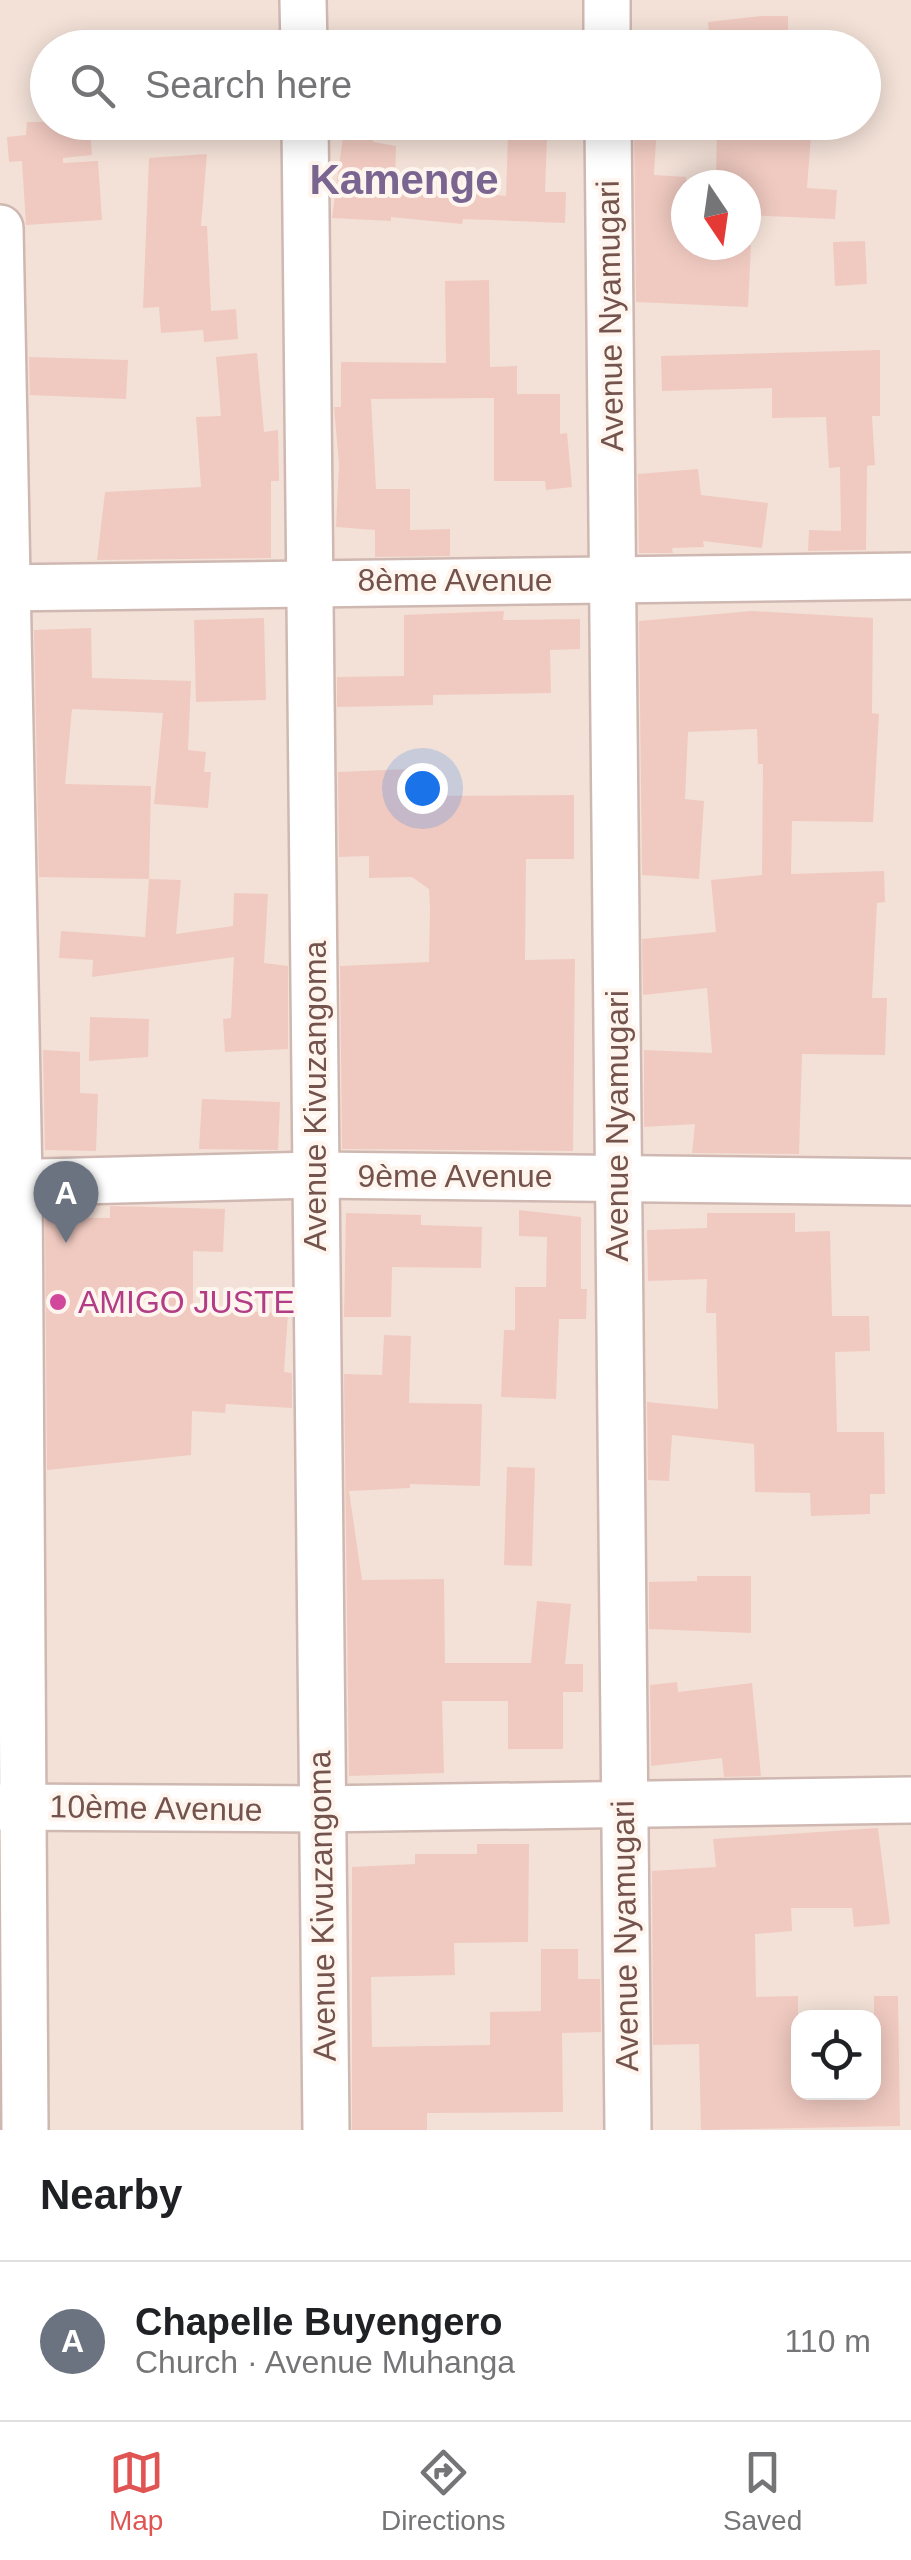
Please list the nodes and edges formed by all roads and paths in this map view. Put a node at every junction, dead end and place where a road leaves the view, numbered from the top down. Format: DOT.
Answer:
graph roads {
  1 [pos="303,0"];
  2 [pos="606,0"];
  3 [pos="304,30"];
  4 [pos="607,30"];
  5 [pos="305,140"];
  6 [pos="608,140"];
  7 [pos="0,228"];
  8 [pos="911,576"];
  9 [pos="613,580"];
  10 [pos="311,581"];
  11 [pos="2,588"];
  12 [pos="316,1175"];
  13 [pos="618,1177"];
  14 [pos="9,1182"];
  15 [pos="911,1182"];
  16 [pos="911,1800"];
  17 [pos="623,1804"];
  18 [pos="12,1807"];
  19 [pos="319,1809"];
  20 [pos="24,2130"];
  21 [pos="326,2130"];
  22 [pos="628,2130"];
  1 -- 3 [label="street"];
  2 -- 4 [label="street"];
  5 -- 10 [label="street, Avenue Kivuzangoma"];
  6 -- 9 [label="street, Avenue Nyamugari"];
  7 -- 11 [label="street"];
  8 -- 9 [label="street, 8ème Avenue"];
  9 -- 10 [label="street, 8ème Avenue"];
  9 -- 13 [label="street, Avenue Nyamugari"];
  10 -- 11 [label="street, 8ème Avenue"];
  10 -- 12 [label="street, Avenue Kivuzangoma"];
  11 -- 14 [label="street"];
  12 -- 13 [label="street, 9ème Avenue"];
  12 -- 14 [label="street, 9ème Avenue"];
  12 -- 19 [label="street, Avenue Kivuzangoma"];
  13 -- 15 [label="street, 9ème Avenue"];
  13 -- 17 [label="street, Avenue Nyamugari"];
  14 -- 18 [label="street"];
  16 -- 17 [label="street, 10ème Avenue"];
  17 -- 19 [label="street, 10ème Avenue"];
  17 -- 22 [label="street, Avenue Nyamugari"];
  18 -- 19 [label="street, 10ème Avenue"];
  18 -- 20 [label="street"];
  19 -- 21 [label="street, Avenue Kivuzangoma"];
}
